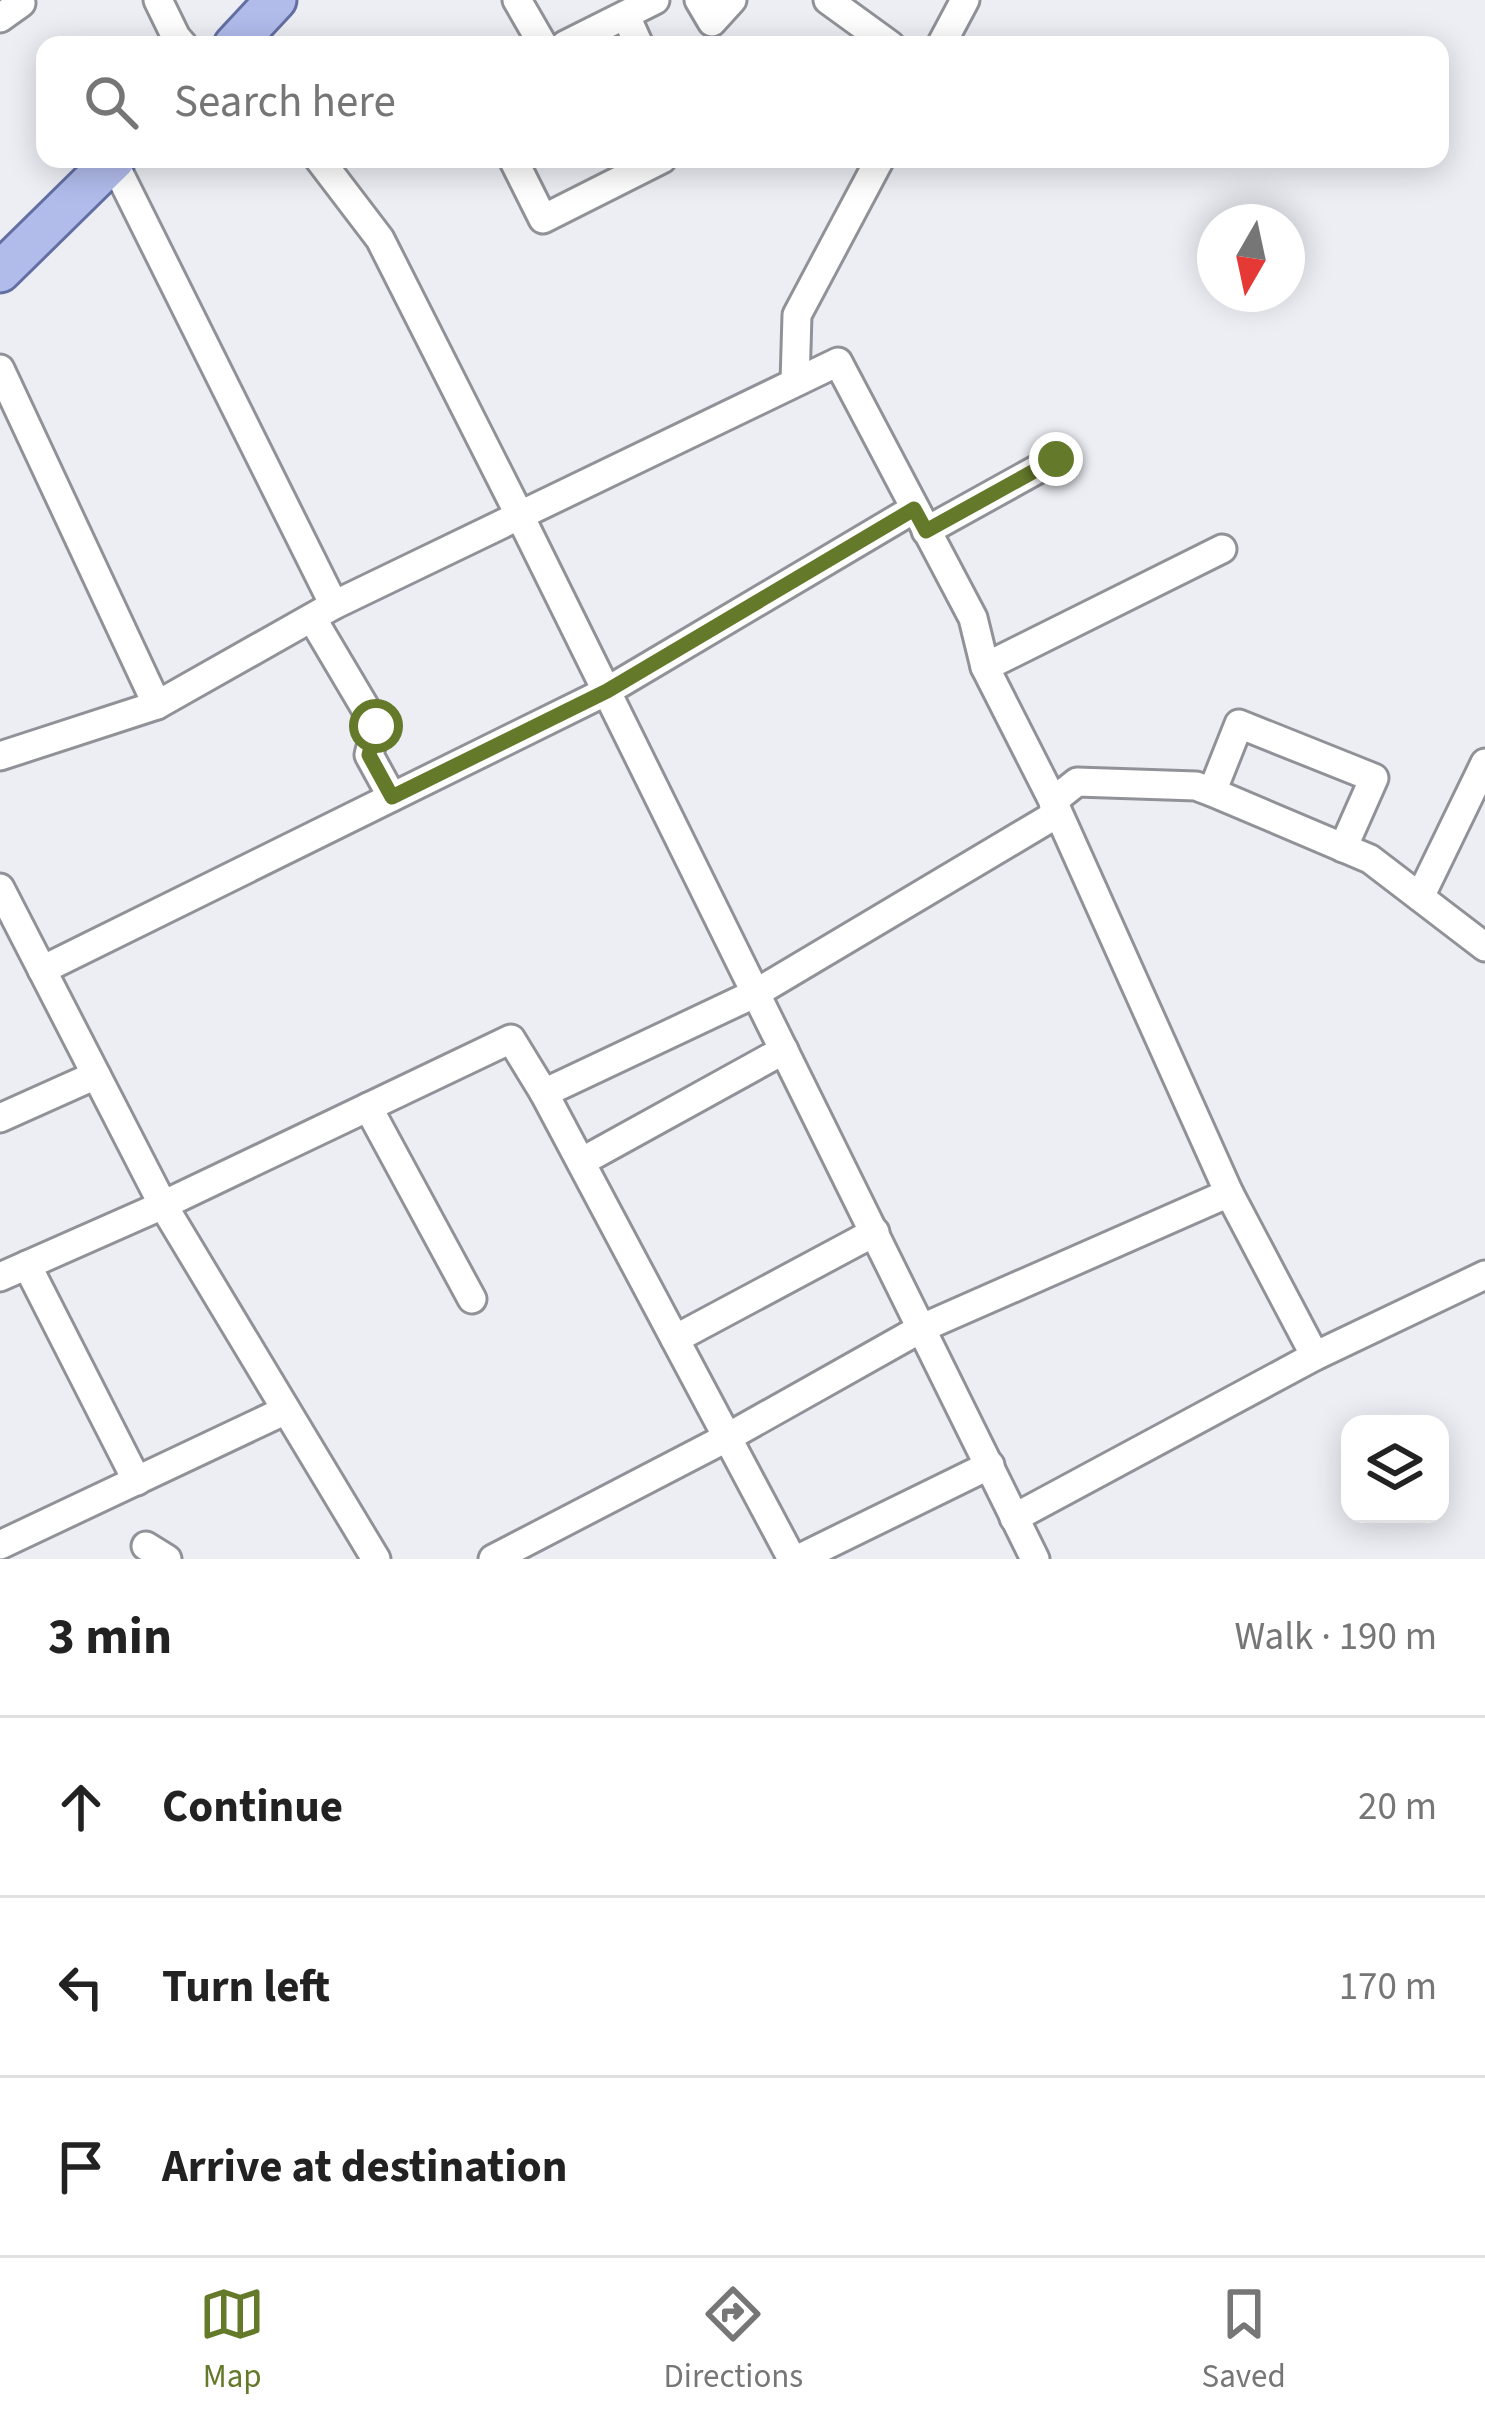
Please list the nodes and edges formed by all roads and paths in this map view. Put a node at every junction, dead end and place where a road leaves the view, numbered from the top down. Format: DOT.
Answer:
graph roads {
  1 [pos="158,0"];
  2 [pos="276,0"];
  3 [pos="518,0"];
  4 [pos="655,0"];
  5 [pos="699,0"];
  6 [pos="732,0"];
  7 [pos="828,0"];
  8 [pos="965,0"];
  9 [pos="626,16"];
  10 [pos="176,36"];
  11 [pos="242,36"];
  12 [pos="538,36"];
  13 [pos="584,36"];
  14 [pos="635,36"];
  15 [pos="878,36"];
  16 [pos="946,36"];
  17 [pos="106,168"];
  18 [pos="118,168"];
  19 [pos="326,168"];
  20 [pos="518,168"];
  21 [pos="644,168"];
  22 [pos="875,168"];
  23 [pos="0,272"];
  24 [pos="0,369"];
  25 [pos="795,382"];
  26 [pos="1056,459"];
  27 [pos="520,516"];
  28 [pos="920,520"];
  29 [pos="1222,549"];
  30 [pos="323,611"];
  31 [pos="985,667"];
  32 [pos="607,691"];
  33 [pos="157,705"];
  34 [pos="0,756"];
  35 [pos="1485,764"];
  36 [pos="1212,792"];
  37 [pos="392,797"];
  38 [pos="1053,801"];
  39 [pos="1343,848"];
  40 [pos="0,888"];
  41 [pos="1420,897"];
  42 [pos="1485,946"];
  43 [pos="42,970"];
  44 [pos="756,993"];
  45 [pos="784,1050"];
  46 [pos="96,1075"];
  47 [pos="544,1093"];
  48 [pos="368,1107"];
  49 [pos="0,1118"];
  50 [pos="581,1162"];
  51 [pos="1229,1193"];
  52 [pos="163,1205"];
  53 [pos="874,1232"];
  54 [pos="27,1265"];
  55 [pos="1485,1275"];
  56 [pos="0,1277"];
  57 [pos="472,1299"];
  58 [pos="922,1328"];
  59 [pos="675,1339"];
  60 [pos="1315,1356"];
  61 [pos="286,1410"];
  62 [pos="728,1437"];
  63 [pos="990,1465"];
  64 [pos="137,1480"];
  65 [pos="1014,1518"];
  66 [pos="0,1545"];
  67 [pos="522,1552"];
  68 [pos="376,1559"];
  69 [pos="493,1559"];
  70 [pos="795,1559"];
  71 [pos="1034,1559"];
  1 -- 10 [label="street"];
  2 -- 11 [label="main road"];
  3 -- 12 [label="street"];
  4 -- 9 [label="street"];
  5 -- 6 [label="street"];
  7 -- 15 [label="street"];
  8 -- 16 [label="street"];
  9 -- 13 [label="street"];
  9 -- 14 [label="street"];
  17 -- 23 [label="main road"];
  18 -- 30 [label="street"];
  19 -- 27 [label="street"];
  20 -- 21 [label="street"];
  22 -- 25 [label="street"];
  24 -- 33 [label="street"];
  25 -- 27 [label="street"];
  25 -- 28 [label="street"];
  26 -- 28 [label="street"];
  27 -- 30 [label="street"];
  27 -- 32 [label="street"];
  28 -- 31 [label="street"];
  28 -- 32 [label="street"];
  29 -- 31 [label="street"];
  30 -- 33 [label="street"];
  30 -- 37 [label="street"];
  31 -- 38 [label="street"];
  32 -- 37 [label="street"];
  32 -- 44 [label="street"];
  33 -- 34 [label="street"];
  35 -- 41 [label="street"];
  36 -- 38 [label="street"];
  36 -- 39 [label="street"];
  36 -- 39 [label="street"];
  37 -- 43 [label="street"];
  38 -- 44 [label="street"];
  38 -- 51 [label="street"];
  39 -- 41 [label="street"];
  40 -- 43 [label="street"];
  41 -- 42 [label="street"];
  43 -- 46 [label="street"];
  44 -- 45 [label="street"];
  44 -- 47 [label="street"];
  45 -- 50 [label="street"];
  45 -- 53 [label="street"];
  46 -- 49 [label="street"];
  46 -- 52 [label="street"];
  47 -- 48 [label="street"];
  47 -- 50 [label="street"];
  48 -- 52 [label="street"];
  48 -- 57 [label="street"];
  50 -- 59 [label="street"];
  51 -- 58 [label="street"];
  51 -- 60 [label="street"];
  52 -- 54 [label="street"];
  52 -- 61 [label="street"];
  53 -- 58 [label="street"];
  53 -- 59 [label="street"];
  54 -- 56 [label="street"];
  54 -- 64 [label="street"];
  55 -- 60 [label="street"];
  58 -- 62 [label="street"];
  58 -- 63 [label="street"];
  59 -- 62 [label="street"];
  60 -- 65 [label="street"];
  61 -- 64 [label="street"];
  61 -- 68 [label="street"];
  62 -- 67 [label="street"];
  62 -- 70 [label="street"];
  63 -- 65 [label="street"];
  63 -- 70 [label="street"];
  64 -- 66 [label="street"];
  65 -- 71 [label="street"];
  67 -- 69 [label="street"];
}
